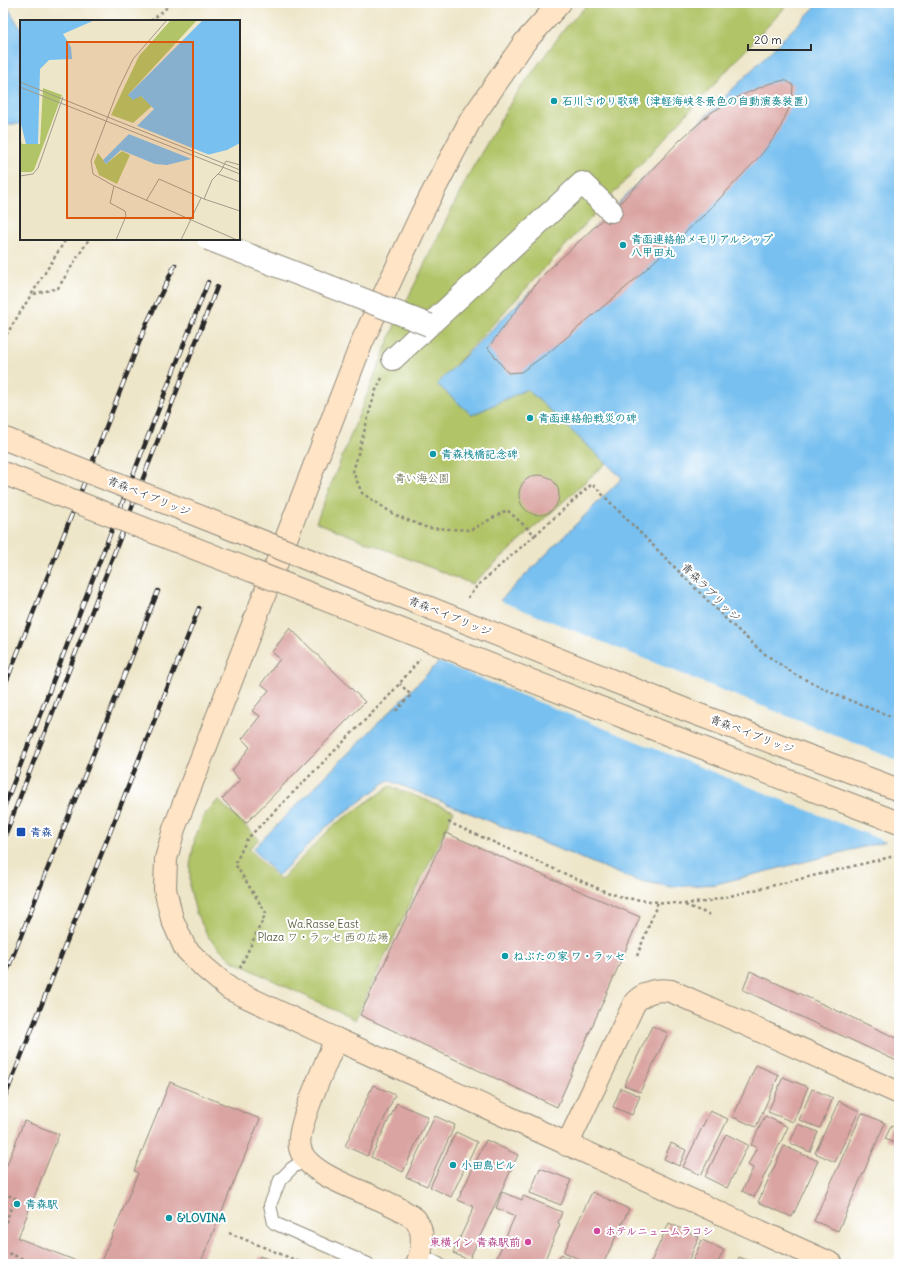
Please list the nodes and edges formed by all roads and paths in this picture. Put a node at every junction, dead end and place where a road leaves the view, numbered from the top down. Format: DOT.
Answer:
graph roads {
  1 [pos="172,3"];
  2 [pos="560,3"];
  3 [pos="152,20"];
  4 [pos="611,211"];
  5 [pos="65,240"];
  6 [pos="88,240"];
  7 [pos="211,240"];
  8 [pos="33,294"];
  9 [pos="429,325"];
  10 [pos="3,340"];
  11 [pos="393,359"];
  12 [pos="374,392"];
  13 [pos="3,438"];
  14 [pos="3,473"];
  15 [pos="535,535"];
  16 [pos="463,604"];
  17 [pos="425,653"];
  18 [pos="400,684"];
  19 [pos="396,711"];
  20 [pos="899,720"];
  21 [pos="899,790"];
  22 [pos="448,822"];
  23 [pos="899,823"];
  24 [pos="899,855"];
  25 [pos="658,902"];
  26 [pos="683,904"];
  27 [pos="711,915"];
  28 [pos="637,956"];
  29 [pos="230,989"];
  30 [pos="336,1039"];
  31 [pos="899,1093"];
  32 [pos="567,1145"];
  33 [pos="306,1160"];
  34 [pos="3,1193"];
  35 [pos="3,1229"];
  36 [pos="229,1233"];
  37 [pos="3,1251"];
  38 [pos="426,1261"];
  39 [pos="36,1264"];
  40 [pos="305,1264"];
  41 [pos="368,1264"];
  42 [pos="832,1264"];
  1 -- 3 [label="path"];
  2 -- 29 [label="street"];
  4 -- 9 [label="street"];
  5 -- 8 [label="path"];
  6 -- 8 [label="path"];
  7 -- 9 [label="street, bridge"];
  8 -- 10 [label="path"];
  9 -- 11 [label="street"];
  12 -- 15 [label="path"];
  13 -- 21 [label="street, 青森ベイブリッジ, bridge"];
  14 -- 23 [label="street, bridge"];
  15 -- 16 [label="path"];
  15 -- 20 [label="path, 青森ラブリッジ"];
  17 -- 18 [label="path"];
  18 -- 19 [label="path"];
  18 -- 29 [label="path"];
  22 -- 25 [label="path"];
  24 -- 26 [label="path"];
  25 -- 26 [label="path"];
  25 -- 28 [label="path"];
  26 -- 27 [label="path"];
  29 -- 30 [label="street"];
  30 -- 32 [label="street"];
  30 -- 33 [label="street"];
  31 -- 32 [label="street"];
  32 -- 42 [label="street"];
  33 -- 38 [label="street"];
  33 -- 41 [label="lane"];
  34 -- 35 [label="path"];
  36 -- 40 [label="path"];
  37 -- 39 [label="path"];
}
